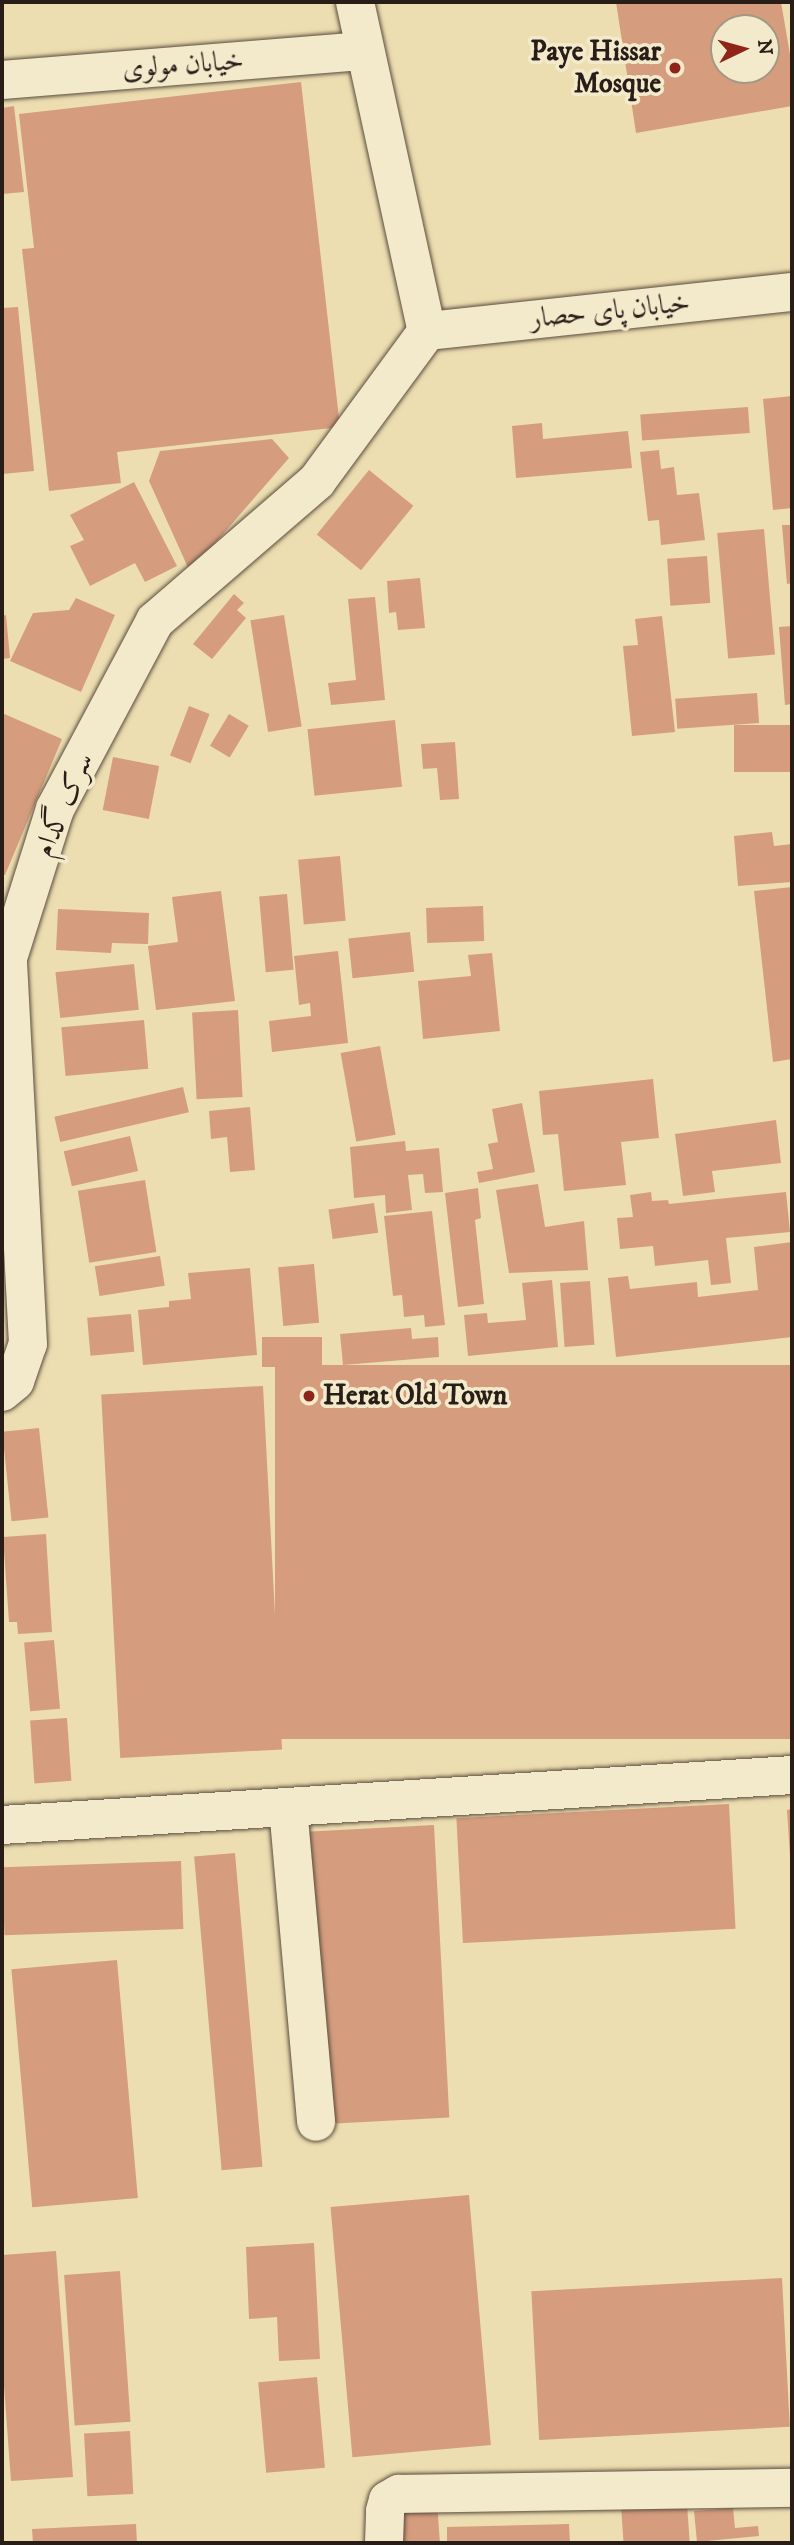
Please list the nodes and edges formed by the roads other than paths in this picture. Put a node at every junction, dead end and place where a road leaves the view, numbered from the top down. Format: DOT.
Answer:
graph roads {
  1 [pos="355,2"];
  2 [pos="364,51"];
  3 [pos="2,80"];
  4 [pos="792,292"];
  5 [pos="427,331"];
  6 [pos="2,1392"];
  7 [pos="792,1775"];
  8 [pos="288,1807"];
  9 [pos="2,1825"];
  10 [pos="316,2122"];
  11 [pos="792,2488"];
  12 [pos="384,2543"];
  1 -- 2 [label="street"];
  2 -- 3 [label="street, خیابان مولوی"];
  2 -- 5 [label="street"];
  4 -- 5 [label="street, خیابان پای حصار"];
  5 -- 6 [label="street, سرک گدام"];
  7 -- 8 [label="street"];
  8 -- 9 [label="street"];
  8 -- 10 [label="street"];
  11 -- 12 [label="street"];
}
